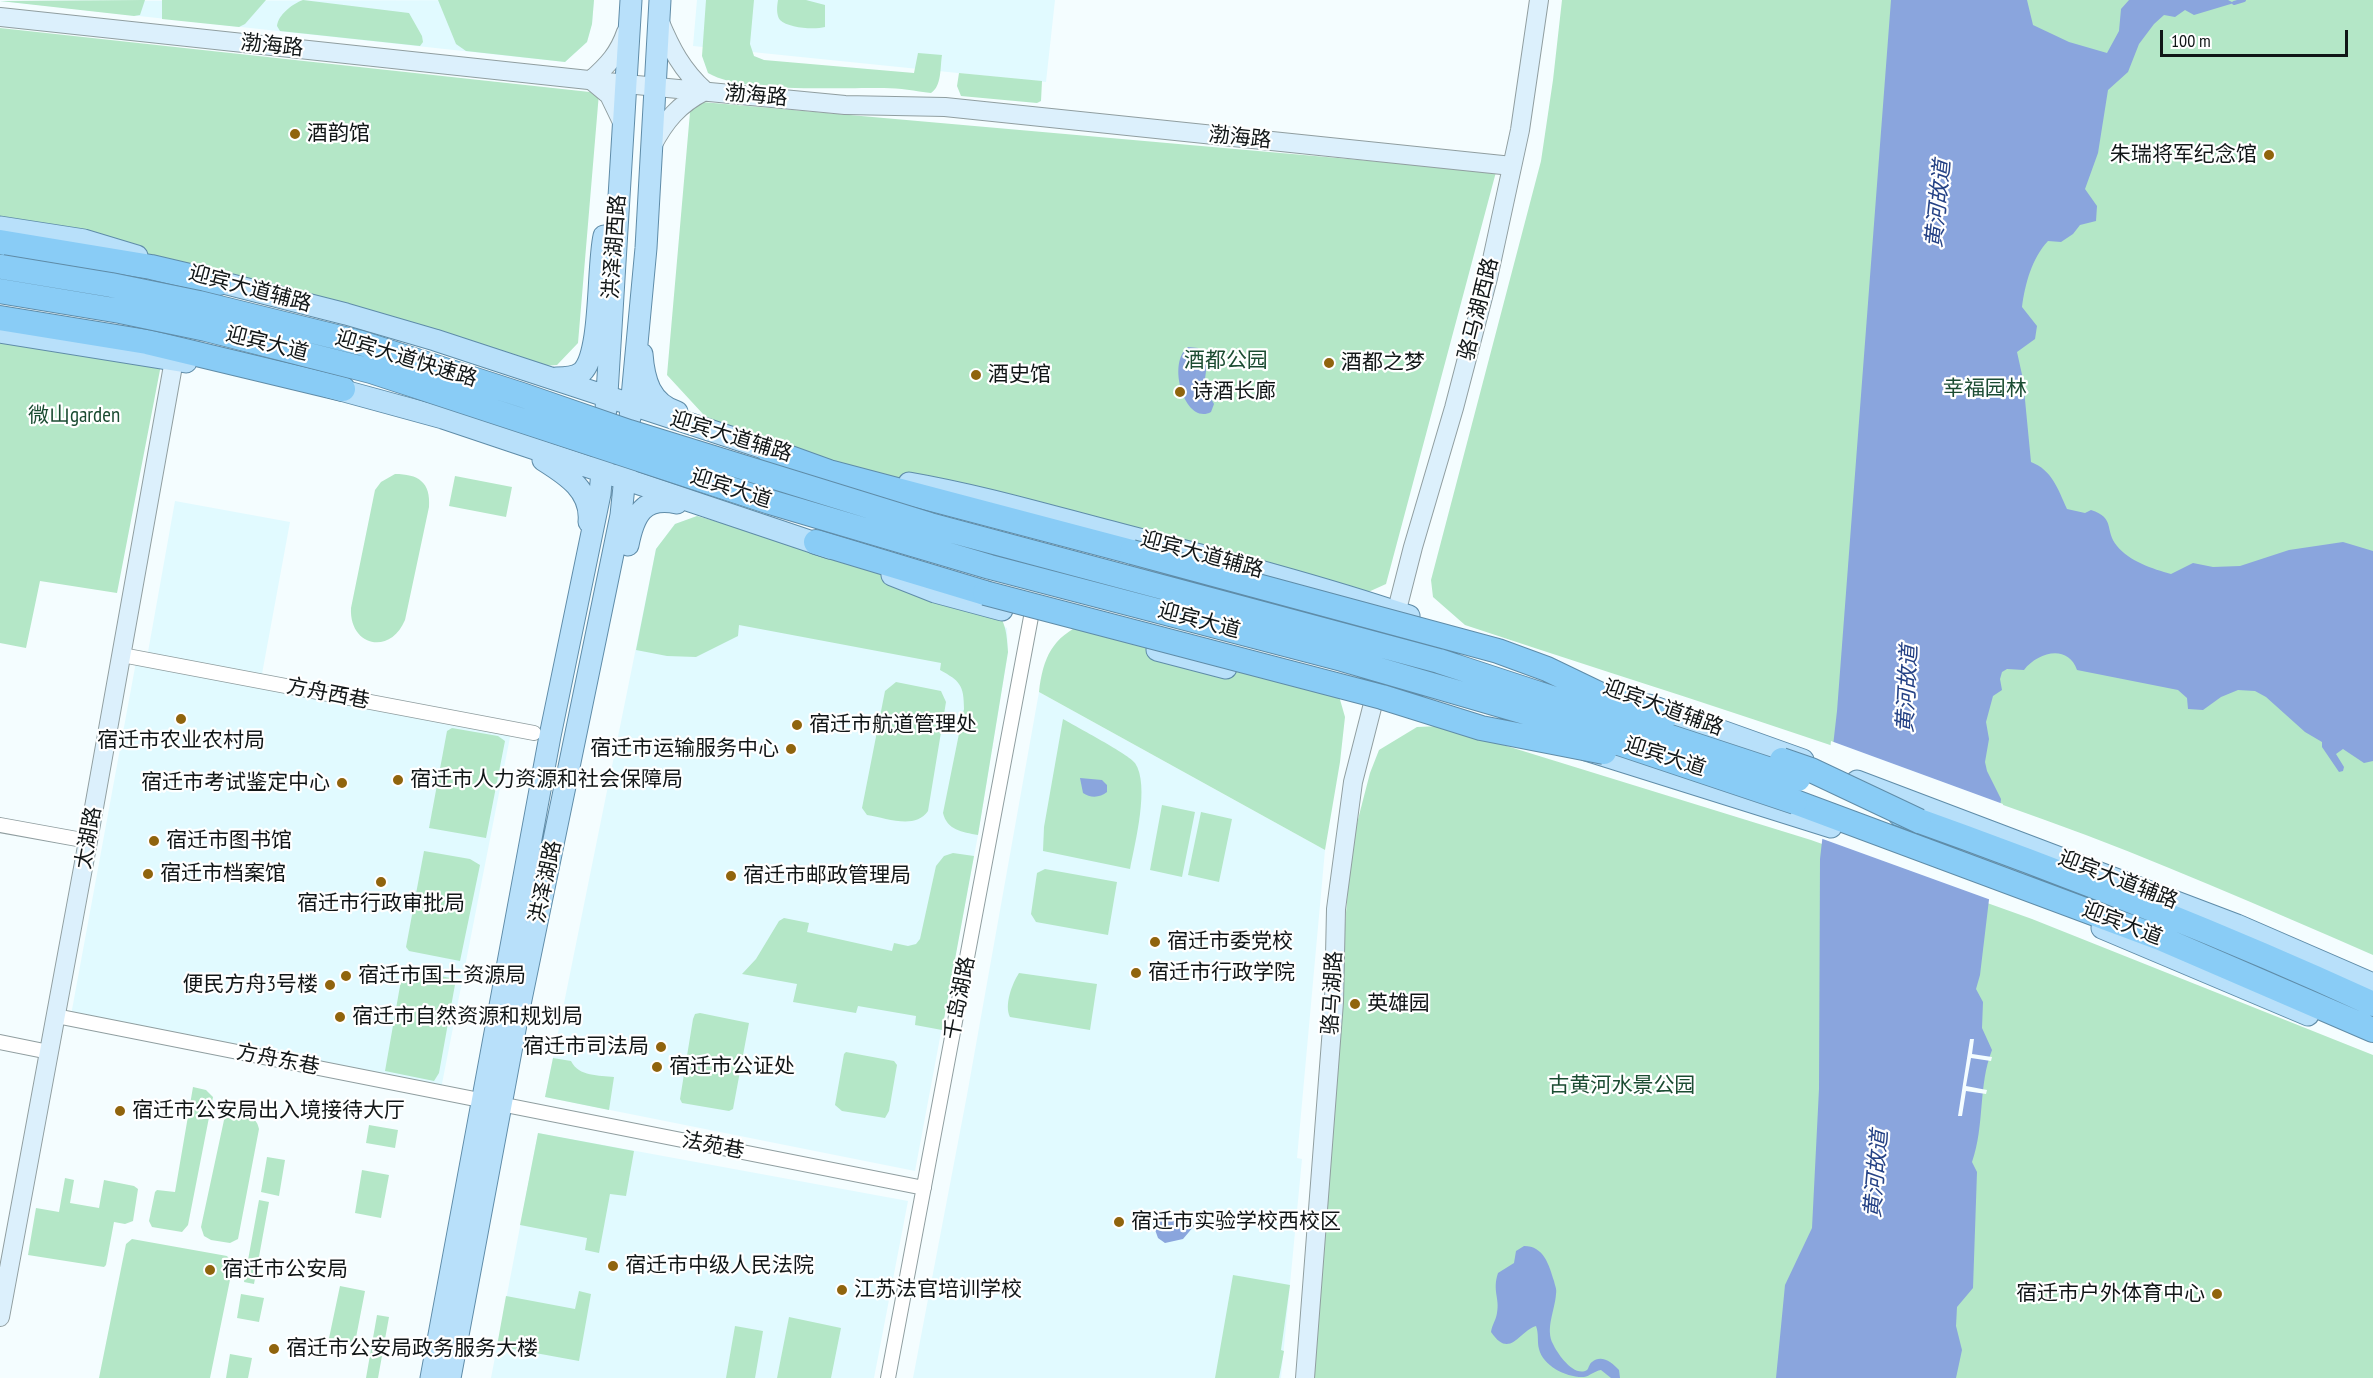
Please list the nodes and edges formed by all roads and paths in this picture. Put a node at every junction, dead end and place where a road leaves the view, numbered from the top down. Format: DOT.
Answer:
graph roads {
  1 [pos="1539,0"];
  2 [pos="631,8"];
  3 [pos="659,9"];
  4 [pos="0,17"];
  5 [pos="591,80"];
  6 [pos="626,84"];
  7 [pos="654,86"];
  8 [pos="705,91"];
  9 [pos="623,126"];
  10 [pos="651,148"];
  11 [pos="621,166"];
  12 [pos="1512,166"];
  13 [pos="0,227"];
  14 [pos="0,242"];
  15 [pos="646,248"];
  16 [pos="1,267"];
  17 [pos="219,283"];
  18 [pos="0,291"];
  19 [pos="0,318"];
  20 [pos="0,332"];
  21 [pos="174,360"];
  22 [pos="550,378"];
  23 [pos="343,389"];
  24 [pos="631,395"];
  25 [pos="606,397"];
  26 [pos="472,428"];
  27 [pos="629,432"];
  28 [pos="768,450"];
  29 [pos="602,472"];
  30 [pos="626,480"];
  31 [pos="600,494"];
  32 [pos="785,531"];
  33 [pos="816,542"];
  34 [pos="1397,613"];
  35 [pos="1030,617"];
  36 [pos="573,627"];
  37 [pos="122,655"];
  38 [pos="1374,698"];
  39 [pos="1416,704"];
  40 [pos="534,733"];
  41 [pos="1793,808"];
  42 [pos="1919,821"];
  43 [pos="0,825"];
  44 [pos="88,841"];
  45 [pos="549,866"];
  46 [pos="1336,909"];
  47 [pos="2300,971"];
  48 [pos="2373,984"];
  49 [pos="2373,996"];
  50 [pos="2373,1004"];
  51 [pos="56,1016"];
  52 [pos="2373,1030"];
  53 [pos="0,1042"];
  54 [pos="2373,1043"];
  55 [pos="49,1052"];
  56 [pos="492,1101"];
  57 [pos="924,1188"];
  58 [pos="6,1253"];
  59 [pos="0,1317"];
  60 [pos="440,1328"];
  61 [pos="422,1378"];
  62 [pos="431,1378"];
  63 [pos="450,1378"];
  64 [pos="888,1378"];
  65 [pos="1305,1378"];
  1 -- 12 [label="street, 骆马湖西路"];
  2 -- 5 [label="street"];
  2 -- 6 [label="main road, 洪泽湖西路"];
  3 -- 7 [label="main road, 洪泽湖西路"];
  3 -- 8 [label="street"];
  4 -- 5 [label="street, 渤海路"];
  5 -- 6 [label="street, 渤海路"];
  5 -- 9 [label="street"];
  6 -- 7 [label="street, 渤海路"];
  6 -- 9 [label="main road, 洪泽湖西路"];
  7 -- 8 [label="street, 渤海路"];
  7 -- 10 [label="main road, 洪泽湖西路"];
  8 -- 10 [label="street"];
  8 -- 12 [label="street, 渤海路"];
  9 -- 11 [label="main road, 洪泽湖西路"];
  10 -- 15 [label="main road, 洪泽湖西路"];
  11 -- 22 [label="main road"];
  11 -- 25 [label="main road, 洪泽湖西路"];
  12 -- 34 [label="street, 骆马湖西路"];
  13 -- 17 [label="main road, 迎宾大道辅路"];
  14 -- 17 [label="highway"];
  15 -- 24 [label="main road, 洪泽湖西路"];
  15 -- 28 [label="main road"];
  16 -- 27 [label="highway, 迎宾大道快速路, bridge"];
  17 -- 22 [label="main road, 迎宾大道辅路"];
  18 -- 41 [label="highway, 迎宾大道, bridge"];
  19 -- 23 [label="highway"];
  20 -- 21 [label="main road"];
  21 -- 23 [label="main road"];
  21 -- 37 [label="street, 太湖路"];
  22 -- 25 [label="main road, 迎宾大道辅路"];
  23 -- 26 [label="main road"];
  24 -- 25 [label="main road, 迎宾大道辅路"];
  24 -- 28 [label="main road, 迎宾大道辅路"];
  24 -- 30 [label="main road, 洪泽湖路"];
  25 -- 29 [label="main road, 洪泽湖西路"];
  26 -- 29 [label="main road"];
  26 -- 36 [label="main road"];
  27 -- 42 [label="highway, 迎宾大道, bridge"];
  28 -- 34 [label="main road, 迎宾大道辅路"];
  28 -- 42 [label="highway, bridge"];
  29 -- 30 [label="main road"];
  29 -- 31 [label="main road, 洪泽湖西路"];
  30 -- 32 [label="main road"];
  30 -- 45 [label="main road, 洪泽湖路"];
  31 -- 36 [label="main road, 洪泽湖路"];
  32 -- 33 [label="main road"];
  32 -- 45 [label="main road"];
  33 -- 35 [label="main road"];
  33 -- 41 [label="highway, bridge"];
  34 -- 38 [label="street, 骆马湖路"];
  34 -- 48 [label="main road, 迎宾大道辅路"];
  35 -- 38 [label="main road"];
  35 -- 57 [label="street, 千岛湖路"];
  36 -- 56 [label="main road, 洪泽湖路"];
  37 -- 40 [label="street, 方舟西巷"];
  37 -- 44 [label="street, 太湖路"];
  38 -- 39 [label="main road"];
  38 -- 46 [label="street, 骆马湖路"];
  39 -- 41 [label="main road"];
  39 -- 46 [label="street"];
  41 -- 52 [label="highway, 迎宾大道"];
  41 -- 54 [label="main road"];
  42 -- 47 [label="highway, 迎宾大道"];
  43 -- 44 [label="street"];
  44 -- 51 [label="street, 太湖路"];
  45 -- 56 [label="main road, 洪泽湖路"];
  46 -- 65 [label="street, 骆马湖路"];
  47 -- 49 [label="highway"];
  47 -- 50 [label="highway, 迎宾大道"];
  51 -- 55 [label="street, 太湖路"];
  51 -- 56 [label="street, 方舟东巷"];
  53 -- 55 [label="street"];
  55 -- 58 [label="street, 太湖路"];
  56 -- 57 [label="street, 法苑巷"];
  56 -- 60 [label="main road, 洪泽湖路"];
  56 -- 63 [label="main road, 洪泽湖路"];
  57 -- 64 [label="street, 千岛湖路"];
  58 -- 59 [label="street, 太湖路"];
  60 -- 61 [label="main road"];
  60 -- 62 [label="main road, 洪泽湖路"];
}
